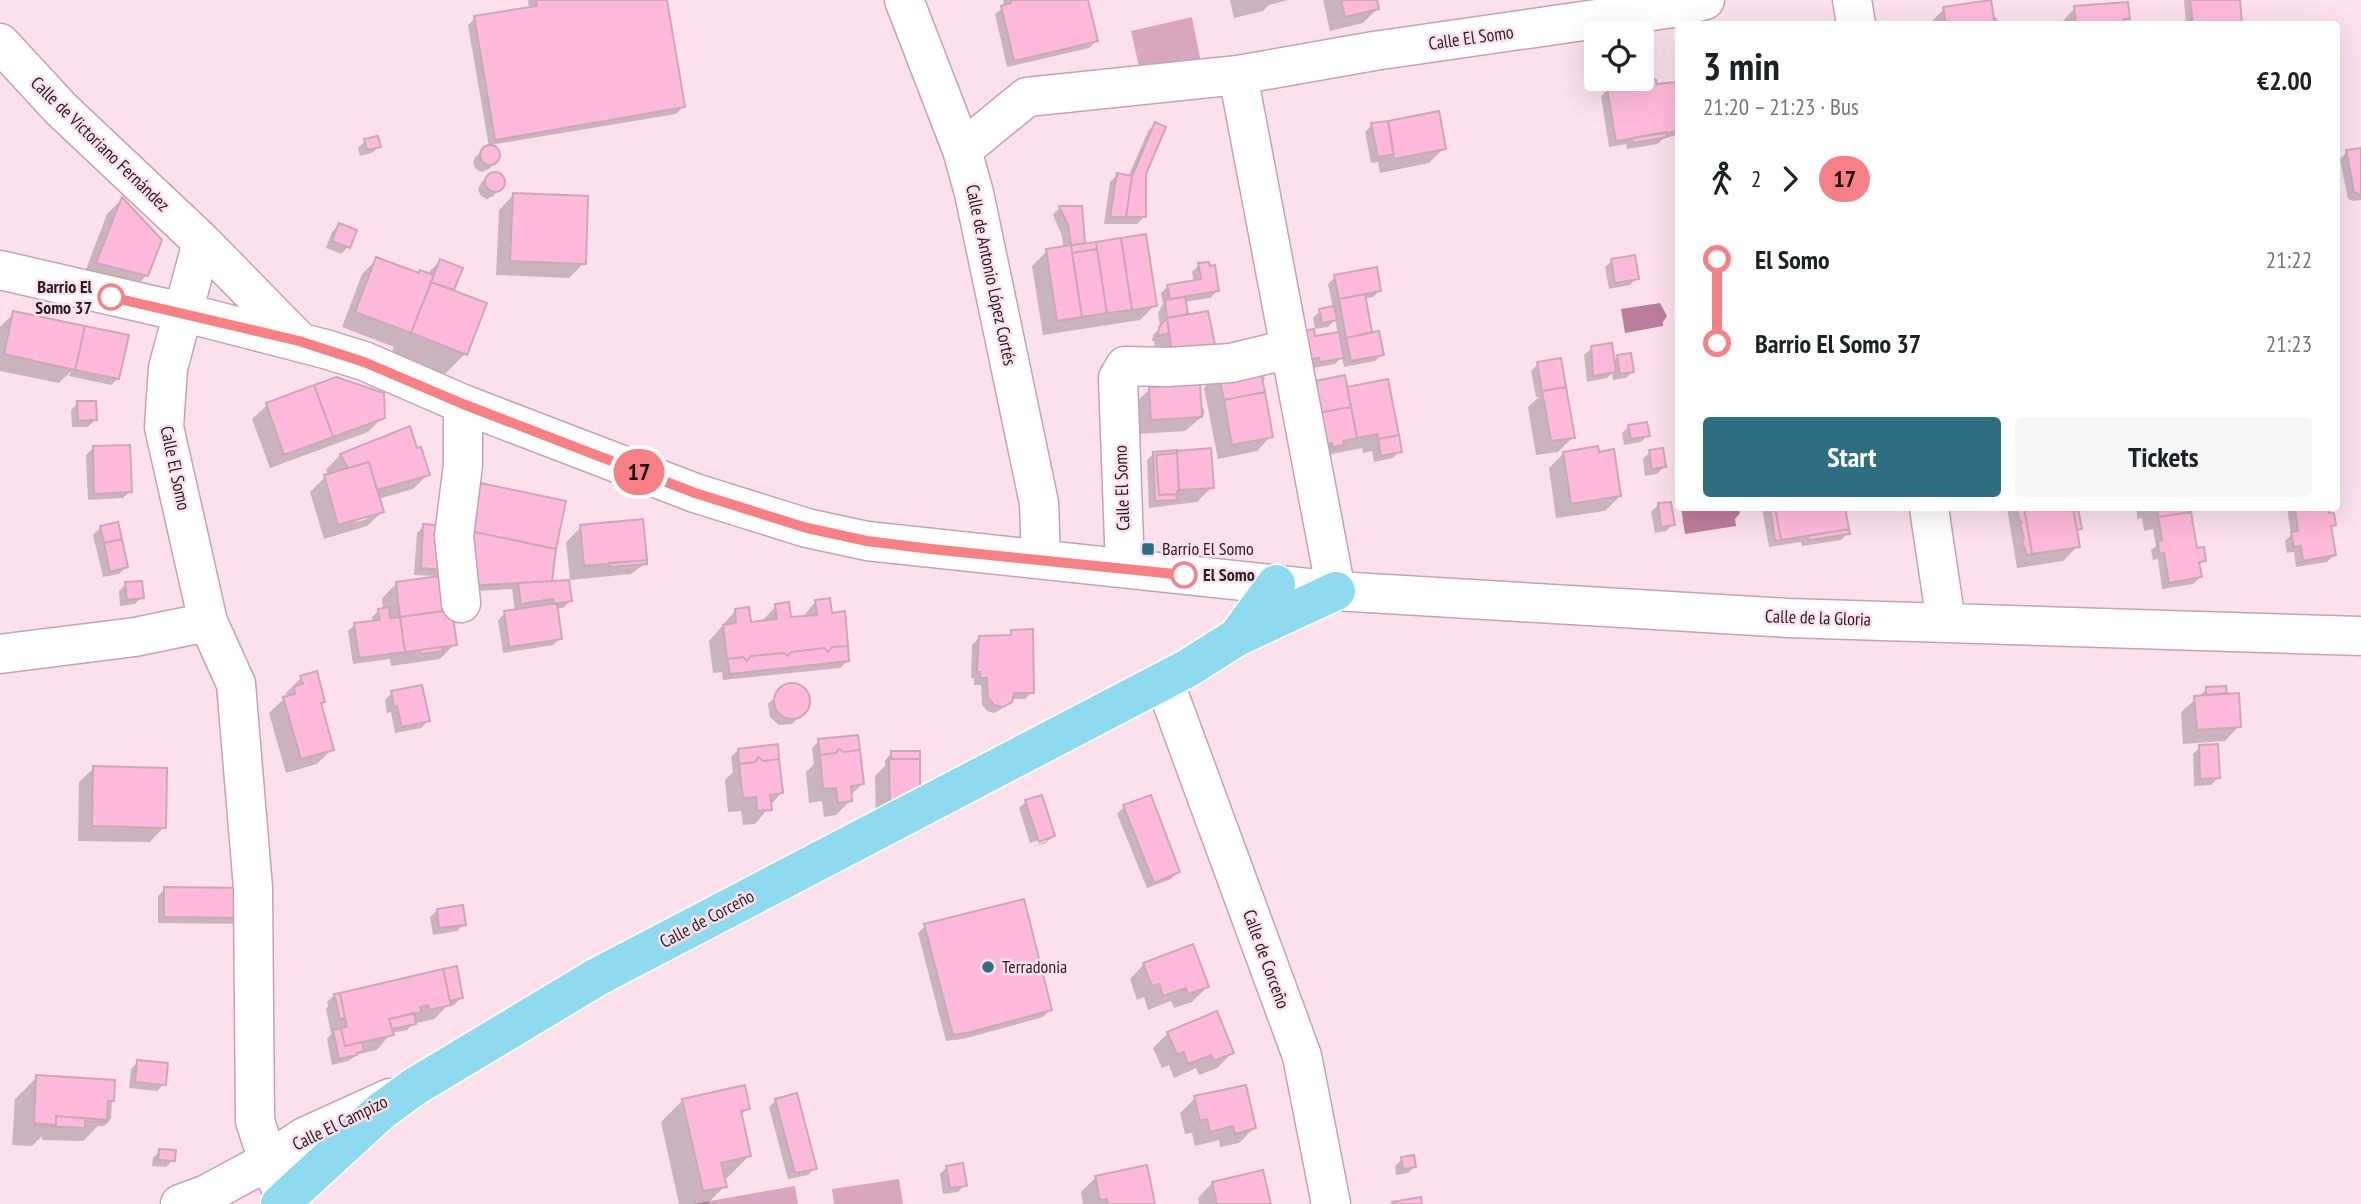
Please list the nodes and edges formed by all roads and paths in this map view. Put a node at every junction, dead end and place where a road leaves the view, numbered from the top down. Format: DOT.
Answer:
graph roads {
  1 [pos="904,0"];
  2 [pos="1705,0"];
  3 [pos="1852,0"];
  4 [pos="1856,21"];
  5 [pos="0,43"];
  6 [pos="1238,75"];
  7 [pos="962,150"];
  8 [pos="202,242"];
  9 [pos="0,270"];
  10 [pos="182,312"];
  11 [pos="299,341"];
  12 [pos="1289,348"];
  13 [pos="463,404"];
  14 [pos="1930,511"];
  15 [pos="1041,559"];
  16 [pos="1125,568"];
  17 [pos="1276,584"];
  18 [pos="1336,591"];
  19 [pos="461,603"];
  20 [pos="208,622"];
  21 [pos="1945,622"];
  22 [pos="2361,636"];
  23 [pos="1237,637"];
  24 [pos="0,654"];
  25 [pos="1164,681"];
  26 [pos="414,1087"];
  27 [pos="249,1181"];
  28 [pos="283,1201"];
  29 [pos="180,1204"];
  30 [pos="1331,1204"];
  1 -- 7 [label="street, Calle de Antonio López Cortés"];
  2 -- 6 [label="street, Calle El Somo"];
  3 -- 4 [label="street"];
  5 -- 8 [label="street, Calle de Victoriano Fernández"];
  6 -- 7 [label="street, Calle El Somo"];
  6 -- 12 [label="street"];
  7 -- 15 [label="street, Calle de Antonio López Cortés"];
  8 -- 10 [label="street"];
  8 -- 11 [label="street, Calle de Victoriano Fernández"];
  9 -- 10 [label="street"];
  10 -- 11 [label="street"];
  10 -- 20 [label="street, Calle El Somo"];
  11 -- 13 [label="street"];
  12 -- 16 [label="street, Calle El Somo"];
  12 -- 18 [label="street"];
  13 -- 15 [label="street"];
  13 -- 19 [label="street"];
  14 -- 21 [label="street"];
  15 -- 16 [label="street"];
  16 -- 17 [label="street"];
  17 -- 18 [label="street, Calle de la Gloria"];
  17 -- 23 [label="main road, Calle de Corceño"];
  18 -- 21 [label="street, Calle de la Gloria"];
  18 -- 23 [label="main road, Calle de Corceño"];
  20 -- 24 [label="street"];
  20 -- 27 [label="street"];
  21 -- 22 [label="street, Calle de la Gloria"];
  23 -- 25 [label="main road, Calle de Corceño"];
  25 -- 26 [label="main road, Calle de Corceño"];
  25 -- 30 [label="street, Calle de Corceño"];
  26 -- 27 [label="street, Calle El Campizo"];
  26 -- 28 [label="main road, Calle de Corceño"];
  27 -- 28 [label="street"];
  27 -- 29 [label="street, Calle El Campizo"];
}
